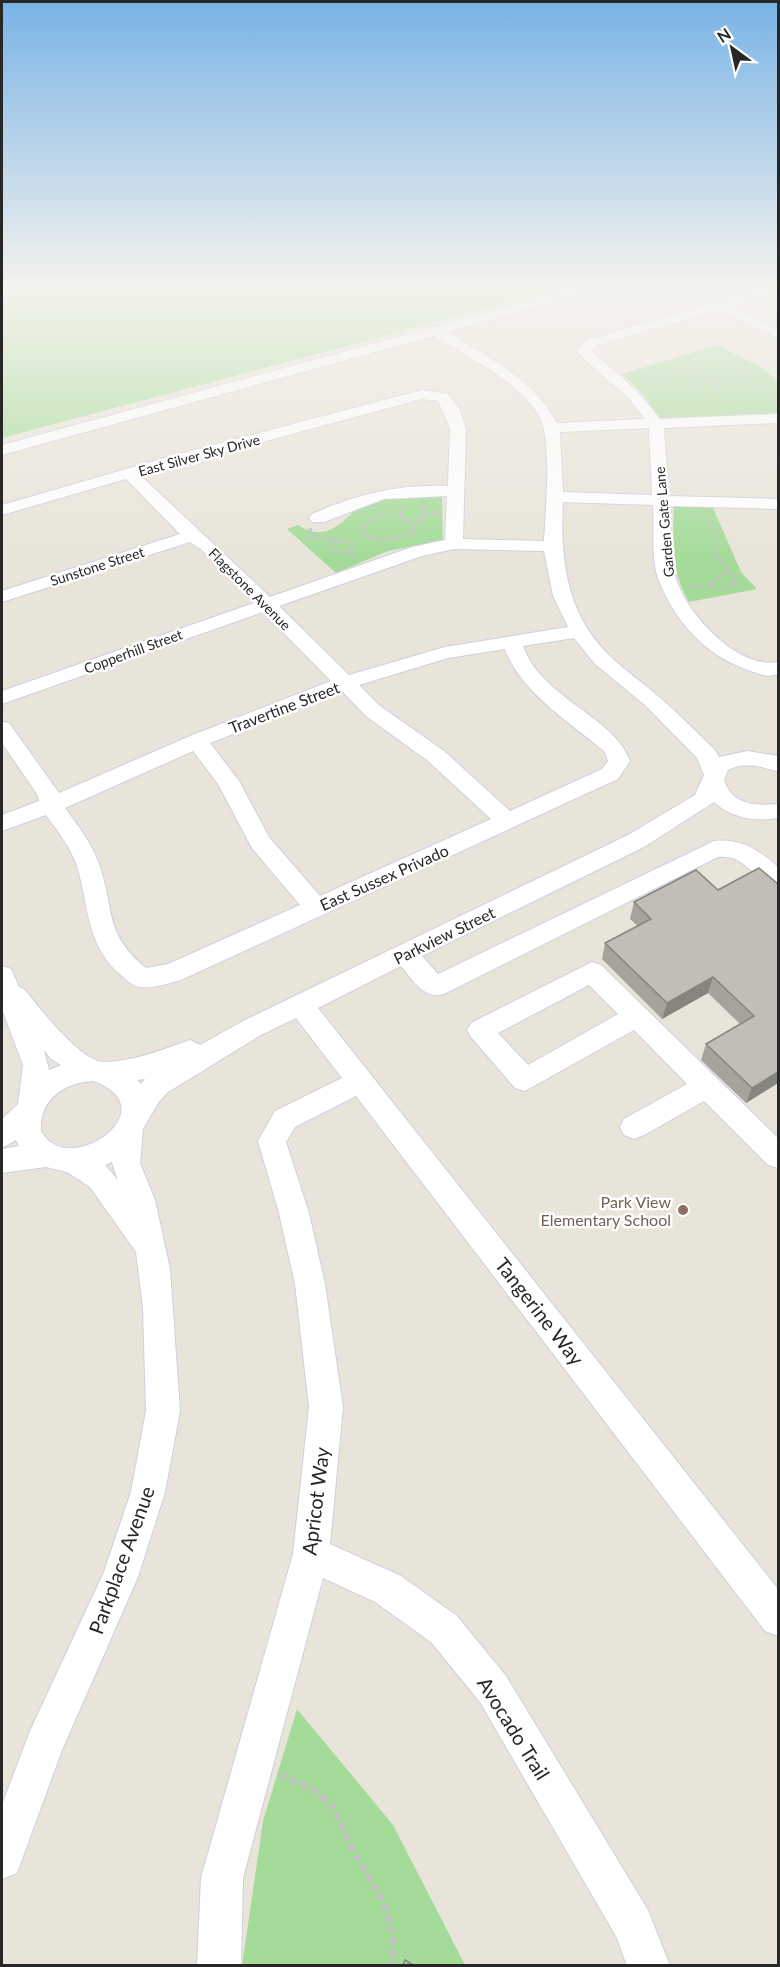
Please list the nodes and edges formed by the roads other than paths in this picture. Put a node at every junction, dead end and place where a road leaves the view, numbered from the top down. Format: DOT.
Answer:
graph roads {
  1 [pos="262,379"];
  2 [pos="511,379"];
  3 [pos="616,379"];
  4 [pos="778,418"];
  5 [pos="656,423"];
  6 [pos="552,429"];
  7 [pos="2,450"];
  8 [pos="129,473"];
  9 [pos="455,491"];
  10 [pos="555,497"];
  11 [pos="663,501"];
  12 [pos="778,504"];
  13 [pos="2,510"];
  14 [pos="318,518"];
  15 [pos="192,536"];
  16 [pos="454,544"];
  17 [pos="552,546"];
  18 [pos="2,597"];
  19 [pos="265,604"];
  20 [pos="579,631"];
  21 [pos="512,641"];
  22 [pos="774,670"];
  23 [pos="344,684"];
  24 [pos="2,698"];
  25 [pos="652,702"];
  26 [pos="2,728"];
  27 [pos="197,741"];
  28 [pos="768,760"];
  29 [pos="713,776"];
  30 [pos="50,805"];
  31 [pos="766,813"];
  32 [pos="507,821"];
  33 [pos="2,823"];
  34 [pos="636,841"];
  35 [pos="778,880"];
  36 [pos="316,907"];
  37 [pos="405,954"];
  38 [pos="4,982"];
  39 [pos="301,1005"];
  40 [pos="637,1016"];
  41 [pos="252,1028"];
  42 [pos="101,1071"];
  43 [pos="361,1081"];
  44 [pos="708,1086"];
  45 [pos="29,1107"];
  46 [pos="133,1124"];
  47 [pos="633,1126"];
  48 [pos="2,1136"];
  49 [pos="778,1156"];
  50 [pos="60,1158"];
  51 [pos="2,1161"];
  52 [pos="148,1246"];
  53 [pos="311,1554"];
  54 [pos="778,1618"];
  55 [pos="2,1858"];
  56 [pos="219,1965"];
  57 [pos="650,1965"];
  1 -- 7 [label="street"];
  2 -- 6 [label="street"];
  3 -- 5 [label="street"];
  4 -- 5 [label="street"];
  5 -- 6 [label="street"];
  5 -- 11 [label="street, Garden Gate Lane"];
  6 -- 10 [label="street"];
  8 -- 9 [label="street, East Silver Sky Drive"];
  8 -- 13 [label="street, East Silver Sky Drive"];
  8 -- 15 [label="street, Flagstone Avenue"];
  9 -- 14 [label="street"];
  9 -- 16 [label="street"];
  10 -- 11 [label="street"];
  10 -- 17 [label="street"];
  11 -- 12 [label="street"];
  11 -- 22 [label="street, Garden Gate Lane"];
  15 -- 18 [label="street, Sunstone Street"];
  15 -- 19 [label="street, Flagstone Avenue"];
  16 -- 17 [label="street, Copperhill Street"];
  16 -- 19 [label="street, Copperhill Street"];
  17 -- 20 [label="street"];
  19 -- 23 [label="street, Flagstone Avenue"];
  19 -- 24 [label="street, Copperhill Street"];
  20 -- 21 [label="street, Travertine Street"];
  20 -- 25 [label="street"];
  21 -- 23 [label="street, Travertine Street"];
  21 -- 32 [label="street, East Sussex Privado"];
  23 -- 27 [label="street, Travertine Street"];
  23 -- 32 [label="street, Flagstone Avenue"];
  25 -- 28 [label="street"];
  25 -- 29 [label="street"];
  26 -- 30 [label="street"];
  27 -- 30 [label="street, Travertine Street"];
  27 -- 36 [label="street"];
  28 -- 29 [label="street"];
  29 -- 31 [label="street"];
  29 -- 34 [label="street, Parkview Street"];
  30 -- 33 [label="street, Travertine Street"];
  30 -- 36 [label="street, East Sussex Privado"];
  31 -- 34 [label="street, Parkview Street"];
  32 -- 36 [label="street, East Sussex Privado"];
  34 -- 37 [label="street, Parkview Street"];
  35 -- 37 [label="street"];
  37 -- 39 [label="street, Parkview Street"];
  38 -- 42 [label="street"];
  38 -- 45 [label="street"];
  39 -- 41 [label="street, Parkview Street"];
  39 -- 43 [label="street, Tangerine Way"];
  40 -- 40 [label="street"];
  40 -- 44 [label="street"];
  41 -- 42 [label="street"];
  41 -- 46 [label="street"];
  42 -- 45 [label="street"];
  42 -- 46 [label="street"];
  43 -- 53 [label="street, Apricot Way"];
  43 -- 54 [label="street, Tangerine Way"];
  44 -- 47 [label="street"];
  44 -- 49 [label="street"];
  45 -- 48 [label="street"];
  45 -- 50 [label="street"];
  46 -- 50 [label="street"];
  46 -- 52 [label="street, Parkplace Avenue"];
  50 -- 51 [label="street"];
  50 -- 52 [label="street, Parkplace Avenue"];
  52 -- 55 [label="street, Parkplace Avenue"];
  53 -- 56 [label="street, Apricot Way"];
  53 -- 57 [label="street, Avocado Trail"];
}
